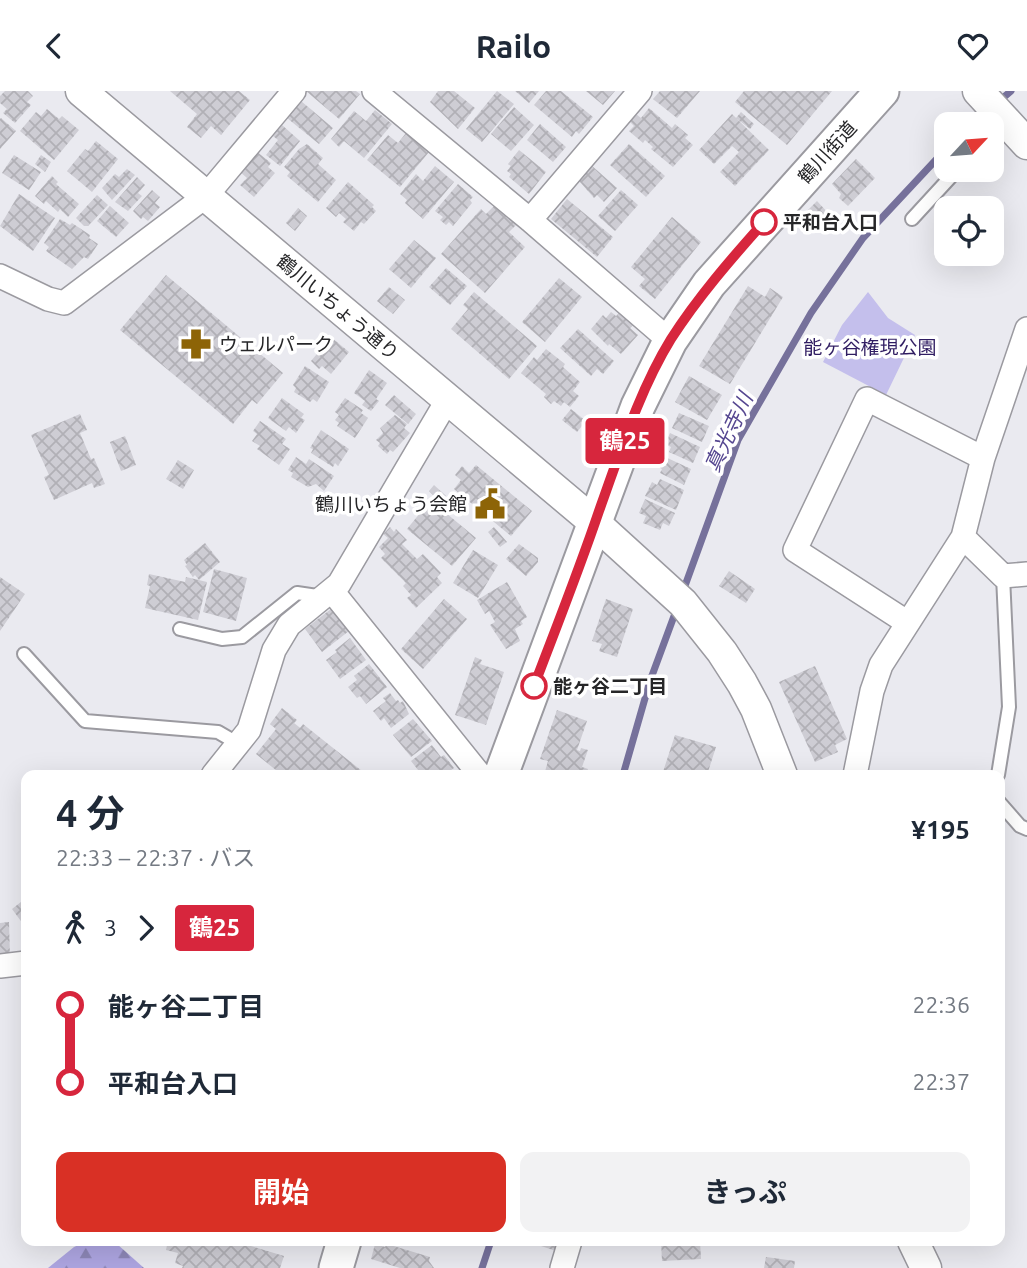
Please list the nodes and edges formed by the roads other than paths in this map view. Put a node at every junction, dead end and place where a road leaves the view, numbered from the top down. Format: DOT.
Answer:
graph roads {
  1 [pos="81,91"];
  2 [pos="294,91"];
  3 [pos="374,91"];
  4 [pos="640,91"];
  5 [pos="882,91"];
  6 [pos="979,93"];
  7 [pos="1008,130"];
  8 [pos="946,182"];
  9 [pos="206,196"];
  10 [pos="912,219"];
  11 [pos="530,220"];
  12 [pos="0,276"];
  13 [pos="1027,329"];
  14 [pos="670,341"];
  15 [pos="447,399"];
  16 [pos="983,458"];
  17 [pos="595,523"];
  18 [pos="963,537"];
  19 [pos="1027,574"];
  20 [pos="1003,576"];
  21 [pos="328,594"];
  22 [pos="908,623"];
  23 [pos="180,629"];
  24 [pos="23,655"];
  25 [pos="237,743"];
  26 [pos="217,770"];
  27 [pos="476,770"];
  28 [pos="503,770"];
  29 [pos="780,770"];
  30 [pos="856,770"];
  31 [pos="999,770"];
  32 [pos="1005,809"];
  33 [pos="1027,829"];
  34 [pos="21,964"];
  35 [pos="0,966"];
  36 [pos="343,1246"];
  37 [pos="569,1246"];
  38 [pos="915,1246"];
  39 [pos="336,1268"];
  40 [pos="562,1268"];
  41 [pos="926,1268"];
  1 -- 9 [label="street, 鶴川いちょう通り"];
  2 -- 9 [label="street"];
  3 -- 11 [label="street"];
  4 -- 11 [label="street"];
  5 -- 14 [label="main road, 鶴川街道"];
  6 -- 7 [label="street"];
  8 -- 10 [label="lane"];
  9 -- 12 [label="street"];
  9 -- 15 [label="street, 鶴川いちょう通り"];
  11 -- 14 [label="street"];
  13 -- 16 [label="street"];
  14 -- 17 [label="main road, 鶴川街道"];
  15 -- 17 [label="street, 鶴川いちょう通り"];
  15 -- 21 [label="street"];
  16 -- 18 [label="street"];
  16 -- 22 [label="street"];
  17 -- 28 [label="main road, 鶴川街道"];
  17 -- 29 [label="street, 鶴川いちょう通り"];
  18 -- 20 [label="street"];
  18 -- 22 [label="street"];
  19 -- 20 [label="street"];
  20 -- 31 [label="lane"];
  21 -- 23 [label="lane"];
  21 -- 25 [label="street"];
  21 -- 27 [label="street"];
  22 -- 30 [label="street"];
  24 -- 25 [label="lane"];
  25 -- 26 [label="street"];
  32 -- 33 [label="lane"];
  34 -- 35 [label="street"];
  36 -- 39 [label="main road"];
  37 -- 40 [label="street"];
  38 -- 41 [label="street"];
}
